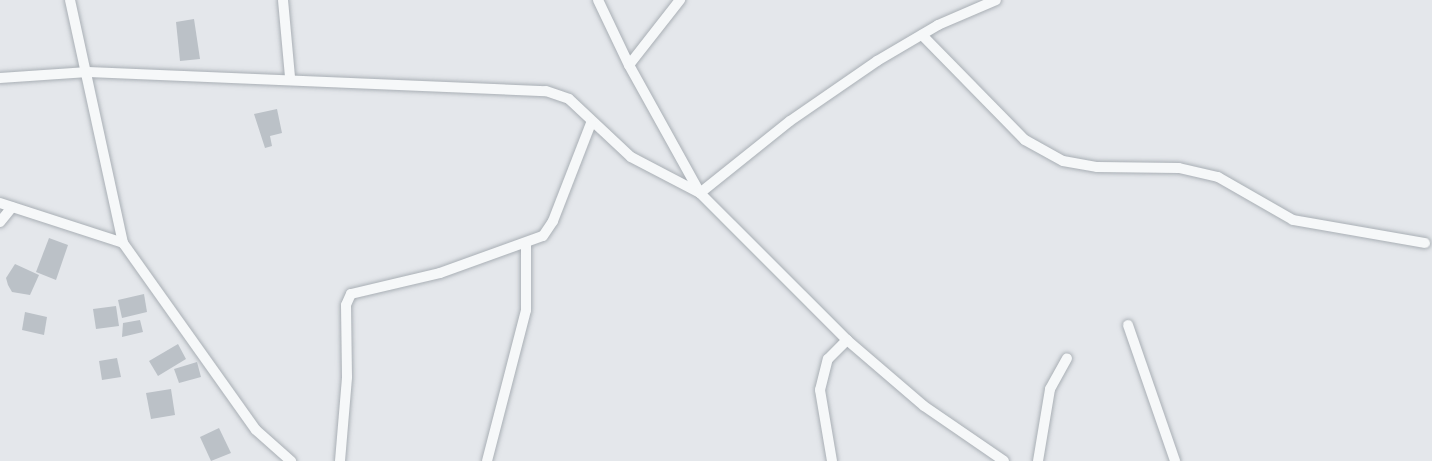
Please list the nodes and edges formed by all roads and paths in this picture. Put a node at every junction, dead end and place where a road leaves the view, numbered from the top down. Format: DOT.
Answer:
graph roads {
  1 [pos="70,0"];
  2 [pos="283,0"];
  3 [pos="598,0"];
  4 [pos="680,0"];
  5 [pos="994,0"];
  6 [pos="922,35"];
  7 [pos="628,65"];
  8 [pos="88,72"];
  9 [pos="290,77"];
  10 [pos="0,78"];
  11 [pos="591,123"];
  12 [pos="700,193"];
  13 [pos="0,203"];
  14 [pos="12,207"];
  15 [pos="0,222"];
  16 [pos="123,243"];
  17 [pos="1425,243"];
  18 [pos="526,244"];
  19 [pos="1128,325"];
  20 [pos="847,340"];
  21 [pos="1067,358"];
  22 [pos="291,461"];
  23 [pos="340,461"];
  24 [pos="487,461"];
  25 [pos="832,461"];
  26 [pos="1004,461"];
  27 [pos="1038,461"];
  28 [pos="1175,461"];
  1 -- 8 [label="street"];
  2 -- 9 [label="street"];
  3 -- 7 [label="street"];
  4 -- 7 [label="street"];
  5 -- 6 [label="street"];
  6 -- 12 [label="street"];
  6 -- 17 [label="street"];
  7 -- 12 [label="street"];
  8 -- 9 [label="street"];
  8 -- 10 [label="street"];
  8 -- 16 [label="street"];
  9 -- 11 [label="street"];
  11 -- 12 [label="street"];
  11 -- 18 [label="street"];
  12 -- 20 [label="street"];
  13 -- 14 [label="street"];
  14 -- 15 [label="street"];
  14 -- 16 [label="street"];
  16 -- 22 [label="street"];
  18 -- 23 [label="street"];
  18 -- 24 [label="street"];
  19 -- 28 [label="street"];
  20 -- 25 [label="street"];
  20 -- 26 [label="street"];
  21 -- 27 [label="street"];
}
